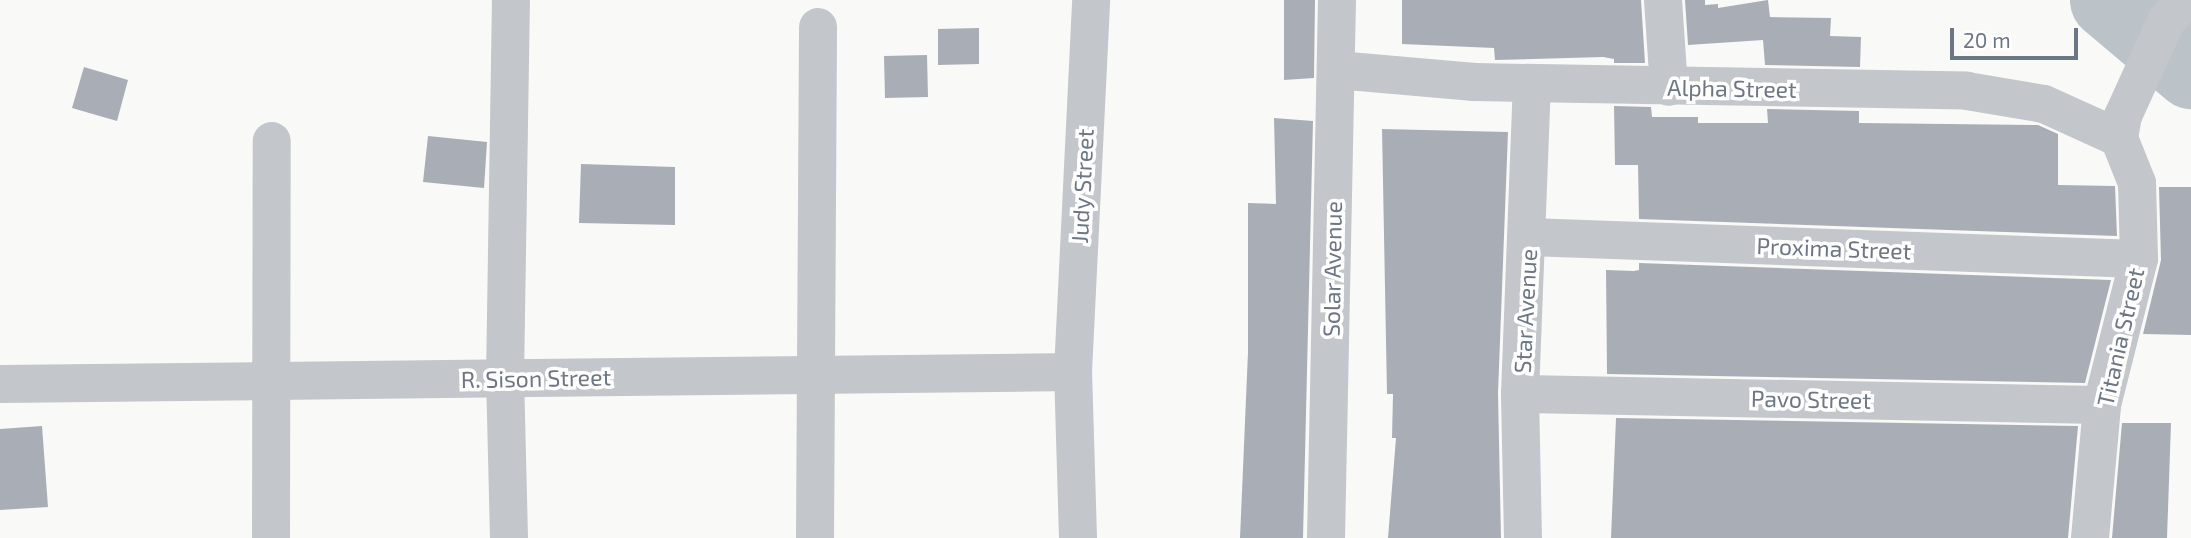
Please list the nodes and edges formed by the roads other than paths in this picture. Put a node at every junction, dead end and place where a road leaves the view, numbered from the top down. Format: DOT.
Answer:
graph roads {
  1 [pos="511,0"];
  2 [pos="1091,0"];
  3 [pos="1336,0"];
  4 [pos="1663,0"];
  5 [pos="2176,10"];
  6 [pos="818,27"];
  7 [pos="1337,70"];
  8 [pos="1532,84"];
  9 [pos="1669,87"];
  10 [pos="2121,127"];
  11 [pos="272,141"];
  12 [pos="1529,237"];
  13 [pos="2139,259"];
  14 [pos="815,372"];
  15 [pos="1073,372"];
  16 [pos="505,379"];
  17 [pos="274,381"];
  18 [pos="0,384"];
  19 [pos="1520,394"];
  20 [pos="2102,405"];
  21 [pos="271,538"];
  22 [pos="509,538"];
  23 [pos="814,538"];
  24 [pos="1078,538"];
  25 [pos="1326,538"];
  26 [pos="1523,538"];
  27 [pos="2090,538"];
  1 -- 16 [label="street"];
  2 -- 15 [label="street, Judy Street"];
  3 -- 7 [label="street, Solar Avenue"];
  4 -- 9 [label="street"];
  5 -- 10 [label="street"];
  6 -- 14 [label="street"];
  7 -- 8 [label="street, Alpha Street"];
  7 -- 25 [label="street, Solar Avenue"];
  8 -- 9 [label="street, Alpha Street"];
  8 -- 12 [label="street, Star Avenue"];
  9 -- 10 [label="street, Alpha Street"];
  10 -- 13 [label="street, Titania Street"];
  11 -- 17 [label="street"];
  12 -- 13 [label="street, Proxima Street"];
  12 -- 19 [label="street, Star Avenue"];
  13 -- 20 [label="street, Titania Street"];
  14 -- 15 [label="street, R. Sison Street"];
  14 -- 16 [label="street, R. Sison Street"];
  14 -- 23 [label="street"];
  15 -- 24 [label="street, Judy Street"];
  16 -- 17 [label="street, R. Sison Street"];
  16 -- 22 [label="street"];
  17 -- 18 [label="street, R. Sison Street"];
  17 -- 21 [label="street"];
  19 -- 20 [label="street, Pavo Street"];
  19 -- 26 [label="street, Star Avenue"];
  20 -- 27 [label="street, Titania Street"];
}
